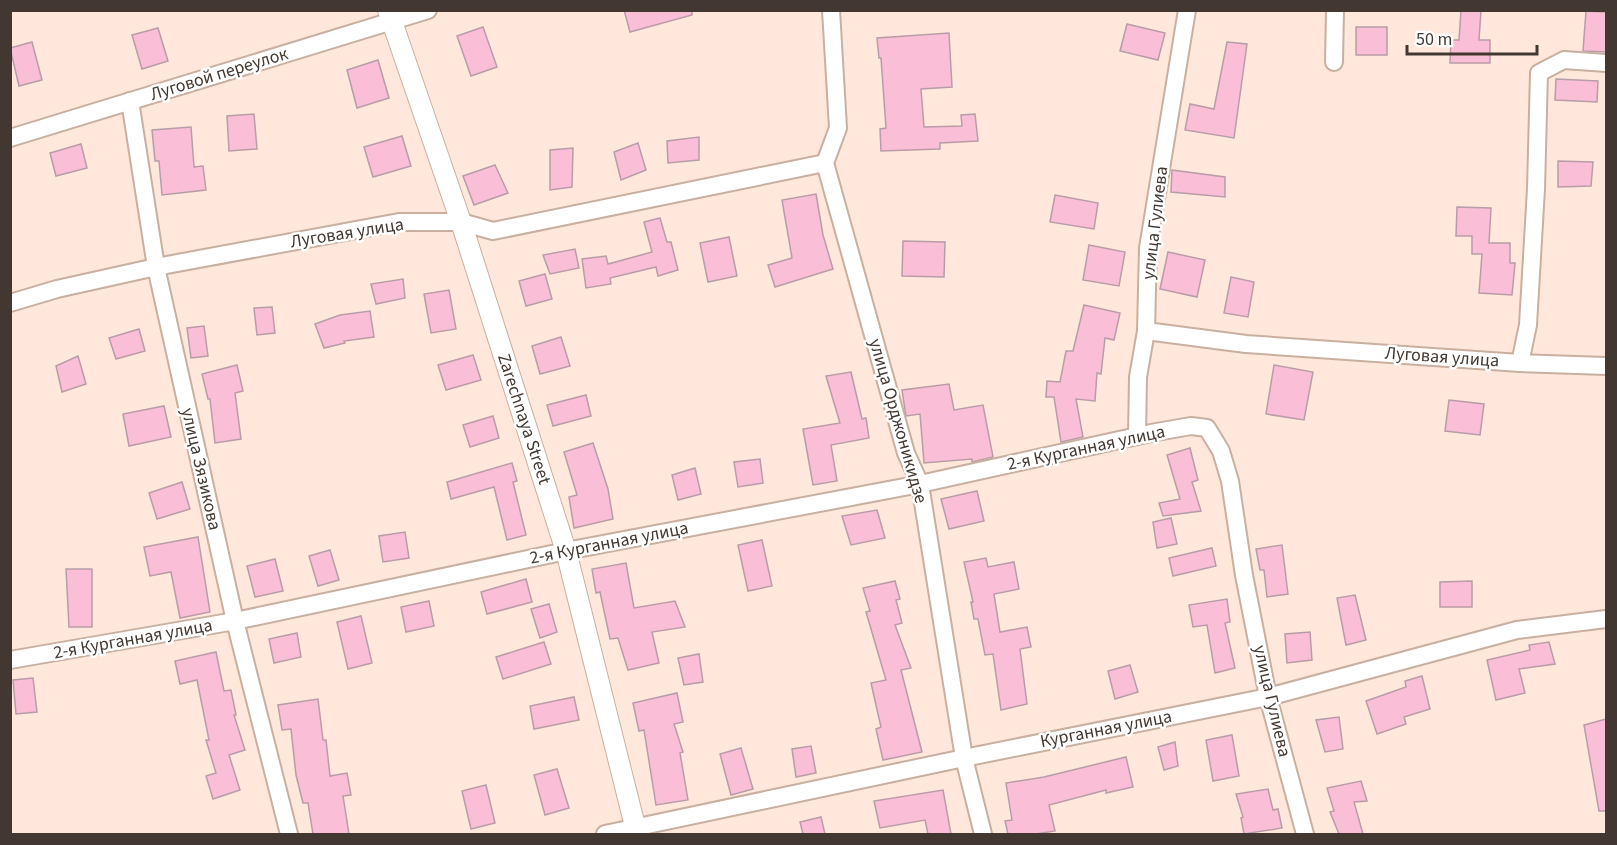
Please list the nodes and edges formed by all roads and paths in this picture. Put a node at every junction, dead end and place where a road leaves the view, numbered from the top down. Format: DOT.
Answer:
graph roads {
  1 [pos="428,10"];
  2 [pos="831,10"];
  3 [pos="1187,10"];
  4 [pos="1335,10"];
  5 [pos="390,16"];
  6 [pos="1334,62"];
  7 [pos="1606,63"];
  8 [pos="130,101"];
  9 [pos="10,138"];
  10 [pos="825,163"];
  11 [pos="461,222"];
  12 [pos="156,267"];
  13 [pos="10,303"];
  14 [pos="1146,331"];
  15 [pos="1520,363"];
  16 [pos="1606,366"];
  17 [pos="1207,428"];
  18 [pos="1137,436"];
  19 [pos="920,484"];
  20 [pos="566,551"];
  21 [pos="1606,619"];
  22 [pos="235,621"];
  23 [pos="10,660"];
  24 [pos="1268,697"];
  25 [pos="964,758"];
  26 [pos="636,831"];
  27 [pos="289,834"];
  28 [pos="605,834"];
  29 [pos="983,834"];
  30 [pos="1305,834"];
  1 -- 5 [label="street, Луговой переулок"];
  2 -- 10 [label="street"];
  3 -- 14 [label="street, улица Гулиева"];
  4 -- 6 [label="street"];
  5 -- 8 [label="street, Луговой переулок"];
  5 -- 11 [label="street, Zarechnaya Street"];
  7 -- 15 [label="street, Луговая улица"];
  8 -- 9 [label="street, Луговой переулок"];
  8 -- 12 [label="street, улица Зязикова"];
  10 -- 11 [label="street, Луговая улица"];
  10 -- 19 [label="street, улица Орджоникидзе"];
  11 -- 12 [label="street, Луговая улица"];
  11 -- 20 [label="street, Zarechnaya Street"];
  12 -- 13 [label="street, Луговая улица"];
  12 -- 22 [label="street, улица Зязикова"];
  14 -- 15 [label="street, Луговая улица"];
  14 -- 18 [label="street, улица Гулиева"];
  15 -- 16 [label="street"];
  17 -- 18 [label="street, 2-я Курганная улица"];
  17 -- 24 [label="street, улица Гулиева"];
  18 -- 19 [label="street, 2-я Курганная улица"];
  19 -- 20 [label="street, 2-я Курганная улица"];
  19 -- 25 [label="street, улица Орджоникидзе"];
  20 -- 22 [label="street, 2-я Курганная улица"];
  20 -- 26 [label="street, Zarechnaya Street"];
  21 -- 24 [label="street, Курганная улица"];
  22 -- 23 [label="street, 2-я Курганная улица"];
  22 -- 27 [label="street, улица Зязикова"];
  24 -- 25 [label="street, Курганная улица"];
  24 -- 30 [label="street, улица Гулиева"];
  25 -- 26 [label="street, Курганная улица"];
  25 -- 29 [label="street, улица Орджоникидзе"];
  26 -- 28 [label="street, Курганная улица"];
}
